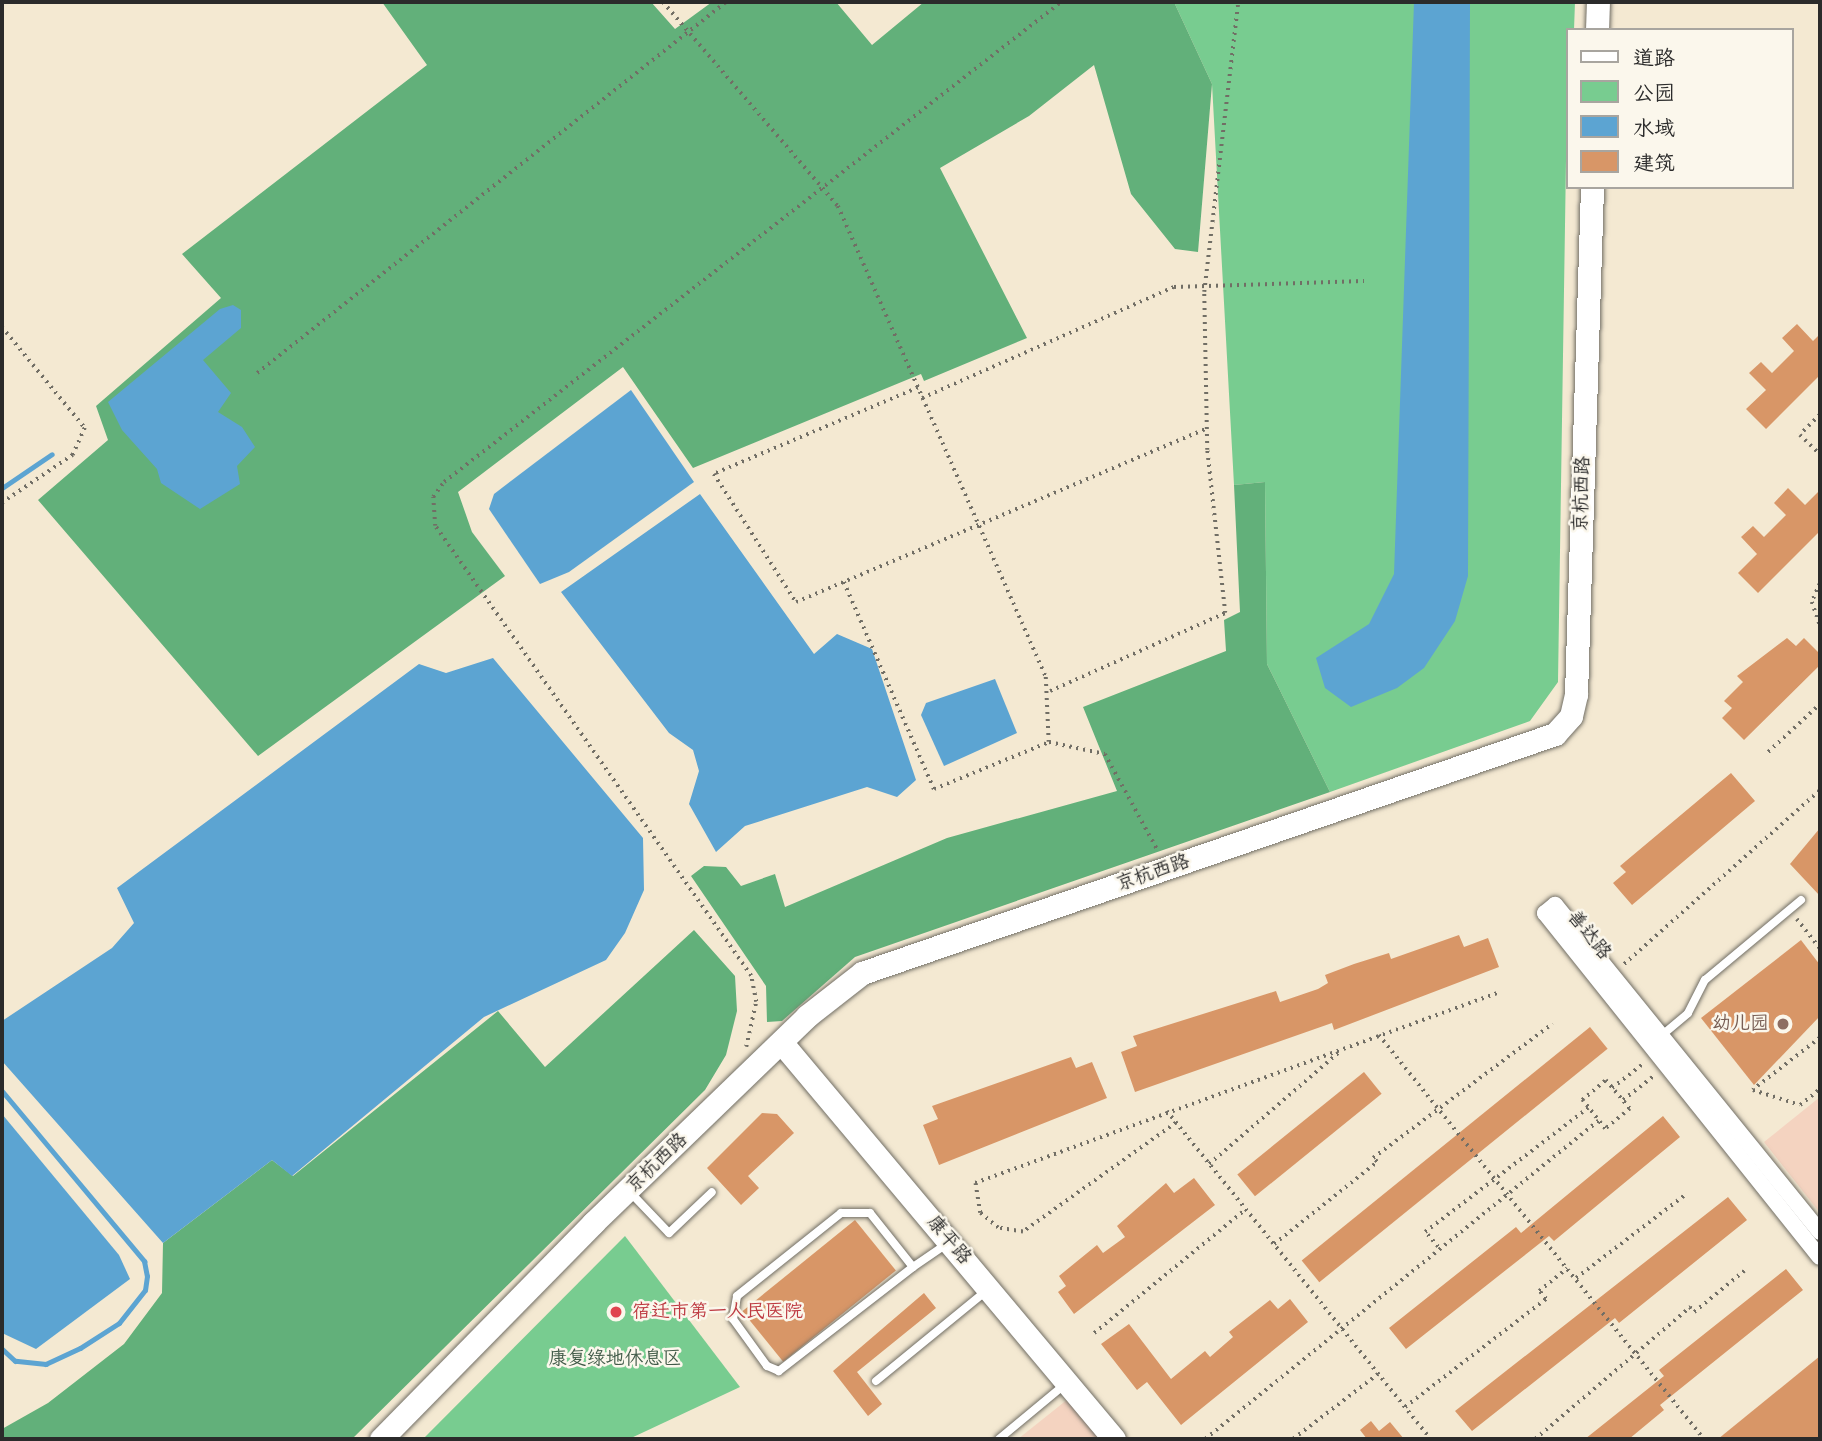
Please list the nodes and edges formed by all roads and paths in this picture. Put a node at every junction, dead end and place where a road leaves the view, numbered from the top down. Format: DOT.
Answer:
graph roads {
  1 [pos="663,2"];
  2 [pos="726,2"];
  3 [pos="1061,2"];
  4 [pos="1238,2"];
  5 [pos="1598,2"];
  6 [pos="1597,28"];
  7 [pos="689,31"];
  8 [pos="1592,189"];
  9 [pos="826,190"];
  10 [pos="1364,281"];
  11 [pos="1204,285"];
  12 [pos="2,327"];
  13 [pos="257,373"];
  14 [pos="918,388"];
  15 [pos="922,398"];
  16 [pos="1820,415"];
  17 [pos="1207,428"];
  18 [pos="1820,454"];
  19 [pos="2,503"];
  20 [pos="979,527"];
  21 [pos="844,582"];
  22 [pos="1820,584"];
  23 [pos="1820,625"];
  24 [pos="1051,691"];
  25 [pos="1820,704"];
  26 [pos="1049,742"];
  27 [pos="1768,752"];
  28 [pos="1820,790"];
  29 [pos="1167,868"];
  30 [pos="1801,900"];
  31 [pos="1789,910"];
  32 [pos="1820,948"];
  33 [pos="1611,975"];
  34 [pos="1497,993"];
  35 [pos="1552,1024"];
  36 [pos="1379,1035"];
  37 [pos="1820,1038"];
  38 [pos="781,1042"];
  39 [pos="1343,1048"];
  40 [pos="1659,1050"];
  41 [pos="741,1080"];
  42 [pos="1612,1088"];
  43 [pos="1820,1089"];
  44 [pos="1623,1100"];
  45 [pos="1437,1107"];
  46 [pos="1588,1108"];
  47 [pos="1167,1111"];
  48 [pos="1598,1121"];
  49 [pos="1176,1123"];
  50 [pos="1209,1164"];
  51 [pos="1496,1179"];
  52 [pos="629,1191"];
  53 [pos="712,1192"];
  54 [pos="1507,1192"];
  55 [pos="1685,1195"];
  56 [pos="1246,1209"];
  57 [pos="1820,1233"];
  58 [pos="950,1241"];
  59 [pos="1275,1244"];
  60 [pos="1438,1247"];
  61 [pos="1820,1257"];
  62 [pos="913,1267"];
  63 [pos="1567,1267"];
  64 [pos="1744,1271"];
  65 [pos="1576,1278"];
  66 [pos="989,1288"];
  67 [pos="1340,1326"];
  68 [pos="1094,1333"];
  69 [pos="1635,1351"];
  70 [pos="1378,1374"];
  71 [pos="876,1381"];
  72 [pos="1067,1383"];
  73 [pos="1405,1407"];
  74 [pos="381,1439"];
  75 [pos="999,1439"];
  76 [pos="1114,1439"];
  77 [pos="1205,1439"];
  78 [pos="1293,1439"];
  79 [pos="1431,1439"];
  80 [pos="1535,1439"];
  81 [pos="1704,1439"];
  1 -- 7 [label="path"];
  2 -- 7 [label="path"];
  3 -- 9 [label="path"];
  4 -- 11 [label="path"];
  5 -- 6 [label="street"];
  7 -- 9 [label="path"];
  7 -- 13 [label="path"];
  8 -- 29 [label="street, 京杭西路"];
  9 -- 14 [label="path"];
  9 -- 41 [label="path"];
  10 -- 11 [label="path"];
  11 -- 15 [label="path"];
  11 -- 17 [label="path"];
  12 -- 19 [label="path"];
  14 -- 15 [label="path"];
  14 -- 21 [label="path"];
  15 -- 20 [label="path"];
  16 -- 18 [label="path"];
  17 -- 20 [label="path"];
  17 -- 24 [label="path"];
  20 -- 21 [label="path"];
  20 -- 24 [label="path"];
  21 -- 26 [label="path"];
  22 -- 23 [label="path"];
  24 -- 26 [label="path"];
  25 -- 27 [label="path"];
  26 -- 29 [label="path"];
  28 -- 33 [label="path"];
  29 -- 38 [label="street, 京杭西路"];
  30 -- 31 [label="lane"];
  31 -- 32 [label="path"];
  31 -- 40 [label="lane"];
  33 -- 40 [label="street, 善达路"];
  33 -- 40 [label="street, 善达路"];
  34 -- 36 [label="path"];
  35 -- 45 [label="path"];
  36 -- 39 [label="path"];
  36 -- 45 [label="path"];
  37 -- 43 [label="path"];
  38 -- 41 [label="street, 京杭西路"];
  38 -- 58 [label="street, 康平路"];
  39 -- 47 [label="path"];
  39 -- 50 [label="path"];
  40 -- 42 [label="path"];
  40 -- 44 [label="path"];
  40 -- 57 [label="street, 善达路"];
  40 -- 61 [label="street, 善达路"];
  41 -- 52 [label="street, 京杭西路"];
  42 -- 44 [label="path"];
  42 -- 46 [label="path"];
  44 -- 48 [label="path"];
  45 -- 51 [label="path"];
  45 -- 59 [label="path"];
  46 -- 48 [label="path"];
  46 -- 51 [label="path"];
  47 -- 49 [label="path"];
  47 -- 49 [label="path"];
  48 -- 54 [label="path"];
  49 -- 50 [label="path"];
  50 -- 56 [label="path"];
  51 -- 54 [label="path"];
  51 -- 60 [label="path"];
  52 -- 53 [label="lane"];
  52 -- 74 [label="street, 京杭西路"];
  54 -- 60 [label="path"];
  54 -- 63 [label="path"];
  55 -- 65 [label="path"];
  56 -- 59 [label="path"];
  56 -- 68 [label="path"];
  58 -- 62 [label="lane"];
  58 -- 66 [label="street, 康平路"];
  59 -- 67 [label="path"];
  60 -- 67 [label="path"];
  62 -- 62 [label="lane"];
  63 -- 65 [label="path"];
  63 -- 73 [label="path"];
  64 -- 69 [label="path"];
  65 -- 69 [label="path"];
  66 -- 71 [label="lane"];
  66 -- 72 [label="street, 康平路"];
  67 -- 70 [label="path"];
  67 -- 77 [label="path"];
  69 -- 80 [label="path"];
  69 -- 81 [label="path"];
  70 -- 73 [label="path"];
  70 -- 78 [label="path"];
  72 -- 75 [label="lane"];
  72 -- 76 [label="street, 康平路"];
  73 -- 79 [label="path"];
}
